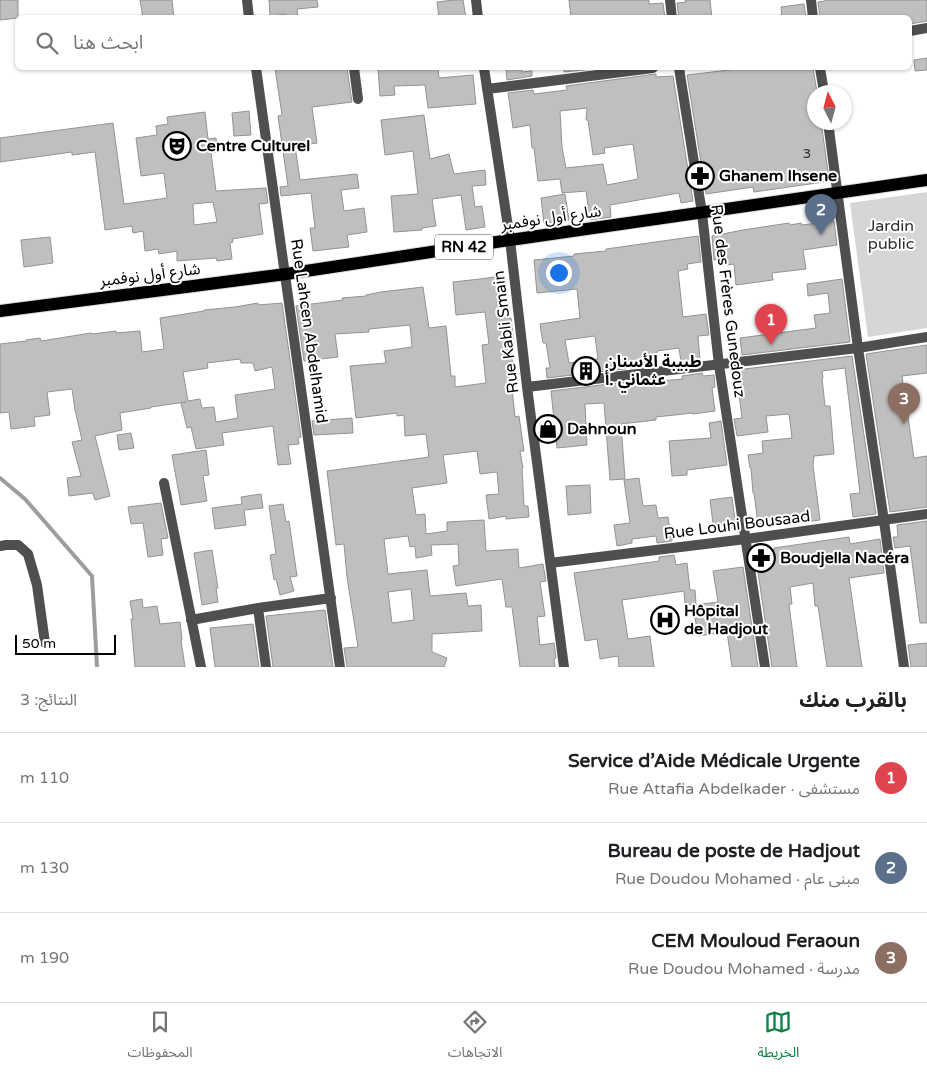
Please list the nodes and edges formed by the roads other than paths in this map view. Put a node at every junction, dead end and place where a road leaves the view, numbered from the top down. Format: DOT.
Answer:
graph roads {
  1 [pos="247,0"];
  2 [pos="476,0"];
  3 [pos="670,0"];
  4 [pos="811,0"];
  5 [pos="249,15"];
  6 [pos="478,15"];
  7 [pos="672,15"];
  8 [pos="813,15"];
  9 [pos="927,28"];
  10 [pos="912,31"];
  11 [pos="256,70"];
  12 [pos="354,70"];
  13 [pos="484,70"];
  14 [pos="637,70"];
  15 [pos="679,70"];
  16 [pos="820,70"];
  17 [pos="823,85"];
  18 [pos="487,89"];
  19 [pos="358,99"];
  20 [pos="829,130"];
  21 [pos="927,180"];
  22 [pos="837,193"];
  23 [pos="702,213"];
  24 [pos="510,240"];
  25 [pos="286,274"];
  26 [pos="0,311"];
  27 [pos="927,338"];
  28 [pos="858,348"];
  29 [pos="719,365"];
  30 [pos="527,387"];
  31 [pos="164,483"];
  32 [pos="927,514"];
  33 [pos="884,521"];
  34 [pos="746,539"];
  35 [pos="0,546"];
  36 [pos="550,563"];
  37 [pos="331,598"];
  38 [pos="258,608"];
  39 [pos="191,620"];
  40 [pos="45,643"];
  41 [pos="201,667"];
  42 [pos="266,667"];
  43 [pos="340,667"];
  44 [pos="564,667"];
  45 [pos="765,667"];
  46 [pos="904,667"];
  1 -- 5 [label="street"];
  2 -- 6 [label="street"];
  3 -- 7 [label="street"];
  4 -- 8 [label="street"];
  9 -- 10 [label="street"];
  11 -- 25 [label="street, Rue Lahcen Abdelhamid"];
  12 -- 19 [label="street"];
  13 -- 18 [label="street, Rue Kabli Smain"];
  14 -- 18 [label="street"];
  15 -- 23 [label="street, Rue des Frères Gunedouz"];
  16 -- 17 [label="street"];
  18 -- 24 [label="street, Rue Kabli Smain"];
  20 -- 22 [label="street"];
  21 -- 22 [label="main road, شارع أول نوفمبر / RN 42"];
  22 -- 23 [label="main road, شارع أول نوفمبر / RN 42"];
  22 -- 28 [label="street"];
  23 -- 24 [label="main road, شارع أول نوفمبر / RN 42"];
  23 -- 29 [label="street, Rue des Frères Gunedouz"];
  24 -- 25 [label="main road, شارع أول نوفمبر / RN 42"];
  24 -- 30 [label="street, Rue Kabli Smain"];
  25 -- 26 [label="main road, شارع أول نوفمبر / RN 42"];
  25 -- 37 [label="street, Rue Lahcen Abdelhamid"];
  27 -- 28 [label="street"];
  28 -- 29 [label="street"];
  28 -- 33 [label="street"];
  29 -- 30 [label="street"];
  29 -- 34 [label="street, Rue des Frères Gunedouz"];
  30 -- 36 [label="street, Rue Kabli Smain"];
  31 -- 39 [label="street"];
  32 -- 33 [label="street, Rue Louhi Bousaad"];
  33 -- 34 [label="street, Rue Louhi Bousaad"];
  33 -- 46 [label="street"];
  34 -- 36 [label="street, Rue Louhi Bousaad"];
  34 -- 45 [label="street, Rue des Frères Gunedouz"];
  35 -- 40 [label="street"];
  36 -- 44 [label="street, Rue Kabli Smain"];
  37 -- 38 [label="street"];
  37 -- 43 [label="street, Rue Lahcen Abdelhamid"];
  38 -- 39 [label="street"];
  38 -- 42 [label="street"];
  39 -- 41 [label="street"];
}
